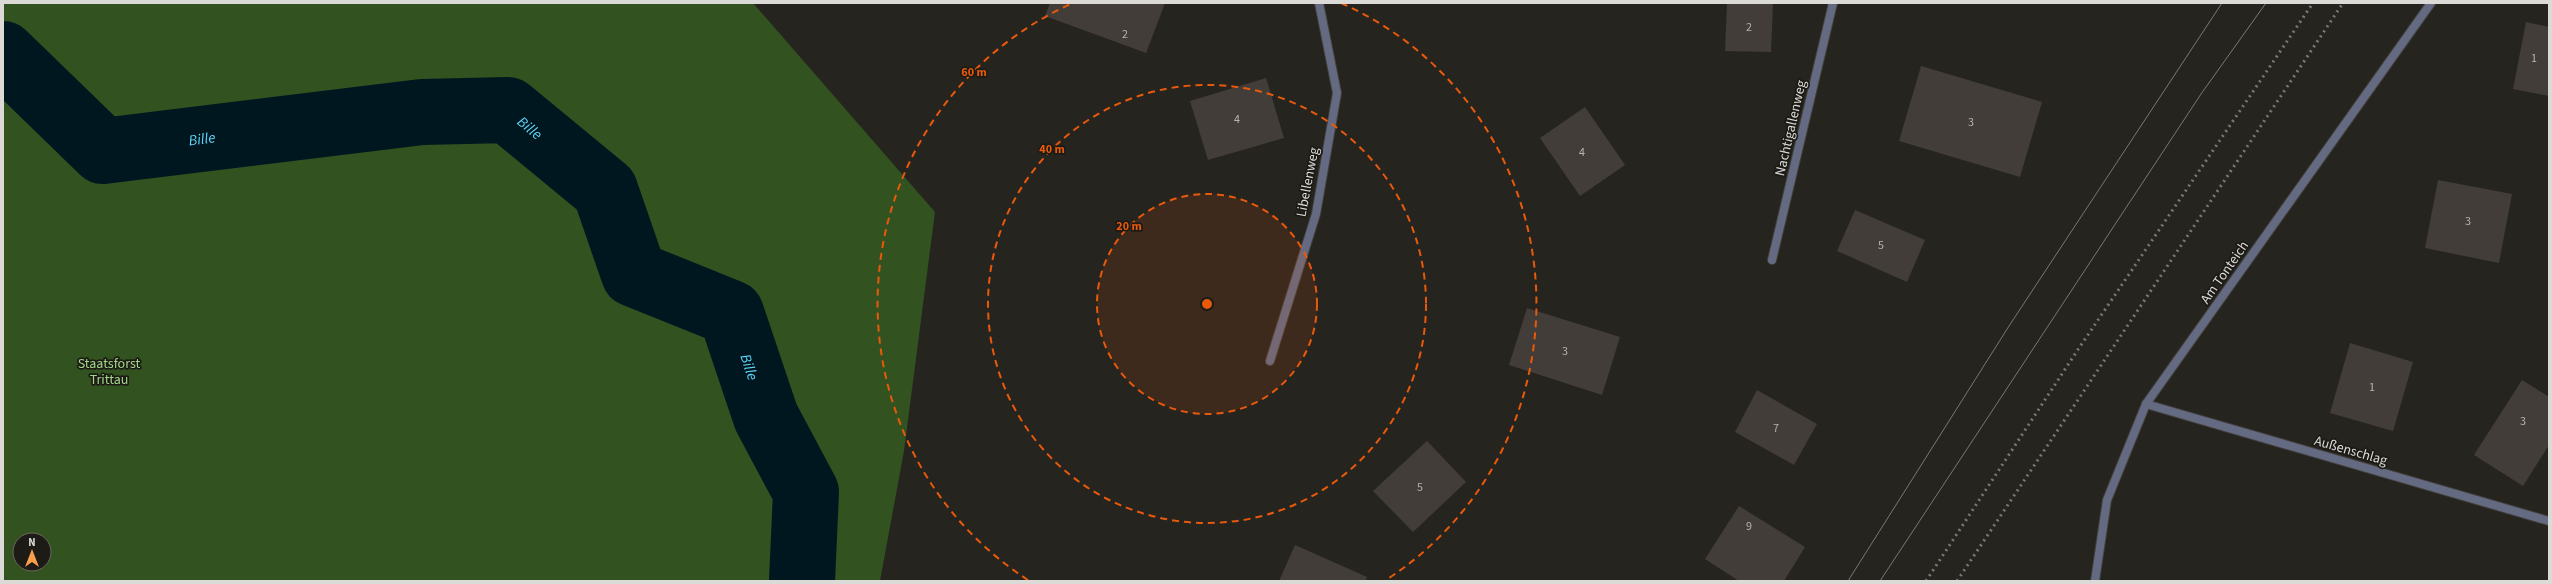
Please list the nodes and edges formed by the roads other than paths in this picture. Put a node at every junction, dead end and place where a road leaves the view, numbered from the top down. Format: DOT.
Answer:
graph roads {
  1 [pos="1319,3"];
  2 [pos="1833,3"];
  3 [pos="2431,3"];
  4 [pos="1772,260"];
  5 [pos="1270,361"];
  6 [pos="2146,404"];
  7 [pos="2549,521"];
  8 [pos="2095,581"];
  1 -- 5 [label="street, Libellenweg"];
  2 -- 4 [label="street, Nachtigallenweg"];
  3 -- 6 [label="street, Am Tonteich"];
  6 -- 7 [label="street, Außenschlag"];
  6 -- 8 [label="street, Am Tonteich"];
}
